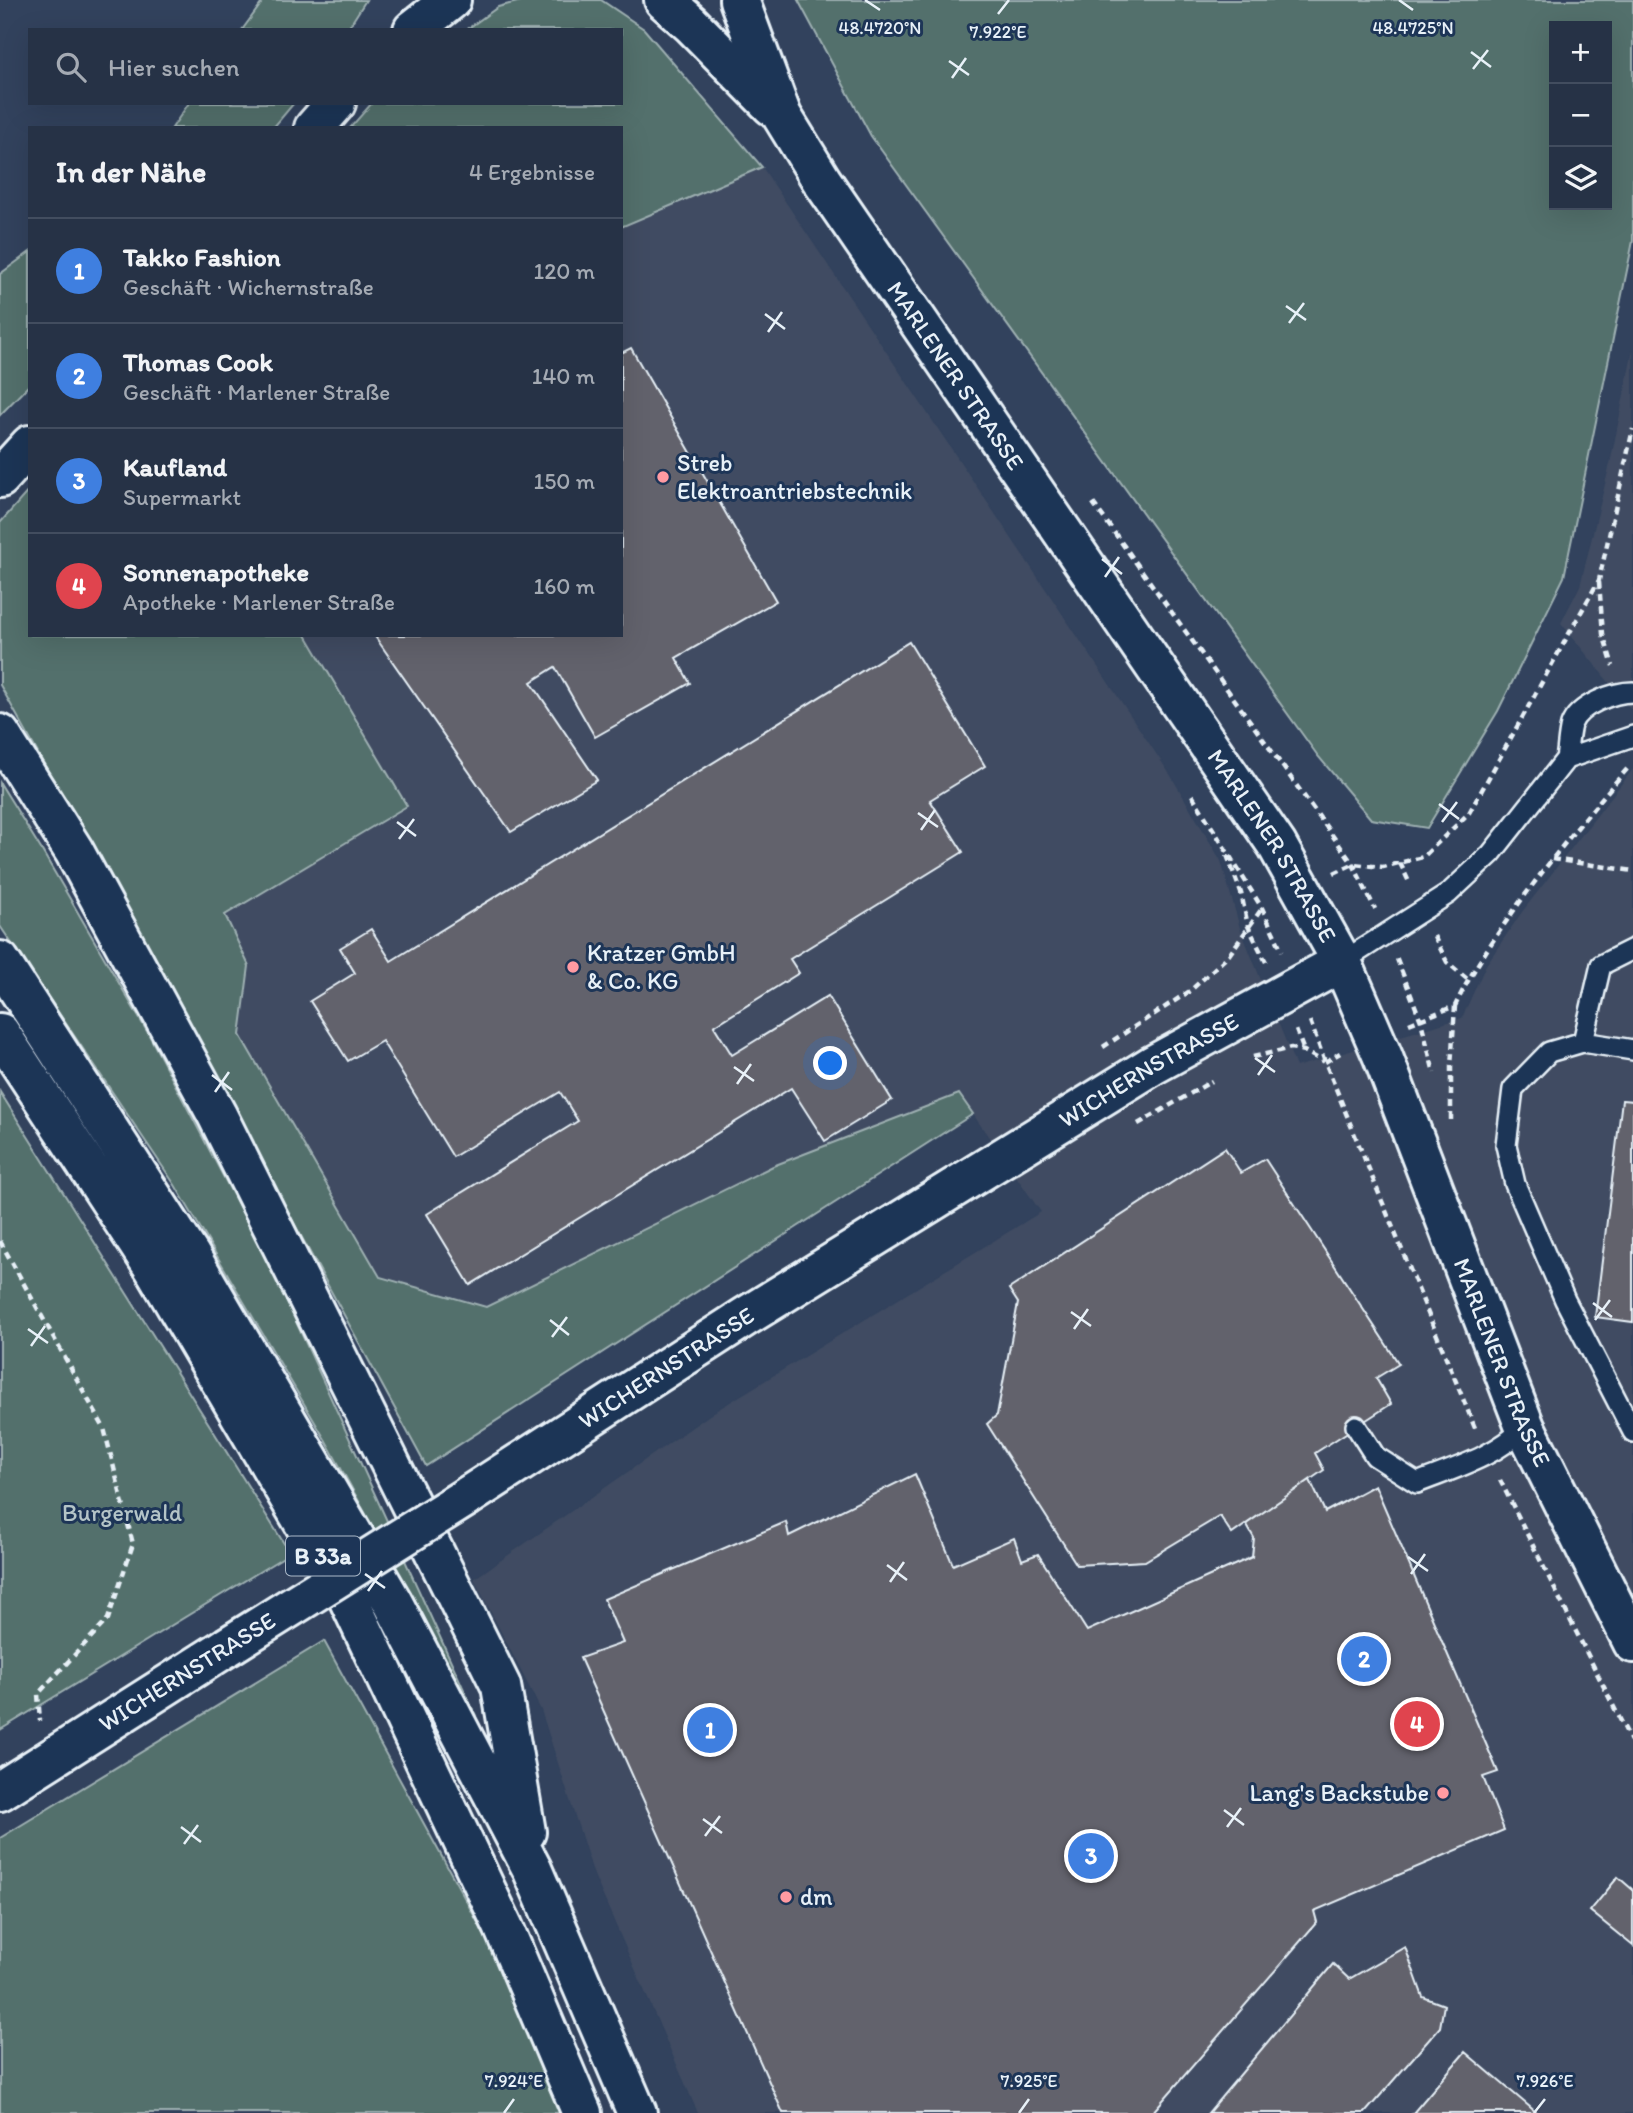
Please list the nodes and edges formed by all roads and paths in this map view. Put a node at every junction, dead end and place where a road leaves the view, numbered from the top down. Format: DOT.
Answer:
graph roads {
  1 [pos="401,0"];
  2 [pos="451,0"];
  3 [pos="664,0"];
  4 [pos="739,0"];
  5 [pos="391,28"];
  6 [pos="416,28"];
  7 [pos="334,105"];
  8 [pos="782,116"];
  9 [pos="316,126"];
  10 [pos="1633,429"];
  11 [pos="28,440"];
  12 [pos="28,447"];
  13 [pos="0,452"];
  14 [pos="0,478"];
  15 [pos="1089,498"];
  16 [pos="1599,580"];
  17 [pos="1627,692"];
  18 [pos="0,734"];
  19 [pos="1633,736"];
  20 [pos="1566,759"];
  21 [pos="1633,764"];
  22 [pos="1223,845"];
  23 [pos="1551,859"];
  24 [pos="1353,864"];
  25 [pos="1633,871"];
  26 [pos="1262,908"];
  27 [pos="1248,926"];
  28 [pos="1387,934"];
  29 [pos="1633,949"];
  30 [pos="0,961"];
  31 [pos="1342,962"];
  32 [pos="1283,995"];
  33 [pos="1455,1006"];
  34 [pos="1421,1021"];
  35 [pos="0,1033"];
  36 [pos="1583,1042"];
  37 [pos="1098,1050"];
  38 [pos="1633,1050"];
  39 [pos="1304,1051"];
  40 [pos="1252,1057"];
  41 [pos="1325,1062"];
  42 [pos="1216,1078"];
  43 [pos="1435,1079"];
  44 [pos="1445,1117"];
  45 [pos="1132,1127"];
  46 [pos="0,1241"];
  47 [pos="1356,1426"];
  48 [pos="1525,1427"];
  49 [pos="1633,1432"];
  50 [pos="1633,1643"];
  51 [pos="44,1763"];
  52 [pos="0,1791"];
  53 [pos="532,1869"];
  54 [pos="582,2113"];
  55 [pos="637,2113"];
  1 -- 5 [label="main road"];
  2 -- 6 [label="main road"];
  3 -- 8 [label="main road, MARLENER STRASSE"];
  4 -- 8 [label="main road, MARLENER STRASSE"];
  7 -- 9 [label="main road"];
  8 -- 31 [label="main road, MARLENER STRASSE"];
  10 -- 16 [label="path"];
  11 -- 13 [label="main road"];
  12 -- 14 [label="main road"];
  15 -- 24 [label="path"];
  16 -- 17 [label="path"];
  16 -- 24 [label="path"];
  17 -- 20 [label="lane"];
  18 -- 53 [label="main road"];
  19 -- 20 [label="lane"];
  20 -- 28 [label="lane"];
  21 -- 23 [label="path"];
  22 -- 27 [label="path"];
  23 -- 25 [label="path"];
  23 -- 33 [label="path"];
  24 -- 28 [label="path"];
  26 -- 27 [label="path"];
  27 -- 32 [label="path"];
  27 -- 37 [label="path"];
  28 -- 31 [label="lane"];
  28 -- 34 [label="path"];
  29 -- 36 [label="lane"];
  30 -- 53 [label="main road, B 33a"];
  31 -- 32 [label="main road, WICHERNSTRASSE"];
  31 -- 48 [label="main road, MARLENER STRASSE"];
  32 -- 39 [label="path"];
  32 -- 51 [label="main road, WICHERNSTRASSE, bridge"];
  33 -- 34 [label="path"];
  33 -- 44 [label="path"];
  34 -- 43 [label="path"];
  35 -- 54 [label="main road, B 33a"];
  36 -- 38 [label="lane"];
  36 -- 49 [label="lane"];
  39 -- 40 [label="path"];
  39 -- 41 [label="path"];
  42 -- 45 [label="path"];
  46 -- 51 [label="path"];
  47 -- 48 [label="lane"];
  48 -- 50 [label="main road, MARLENER STRASSE"];
  51 -- 52 [label="main road, WICHERNSTRASSE"];
  53 -- 55 [label="main road, B 33a"];
}
